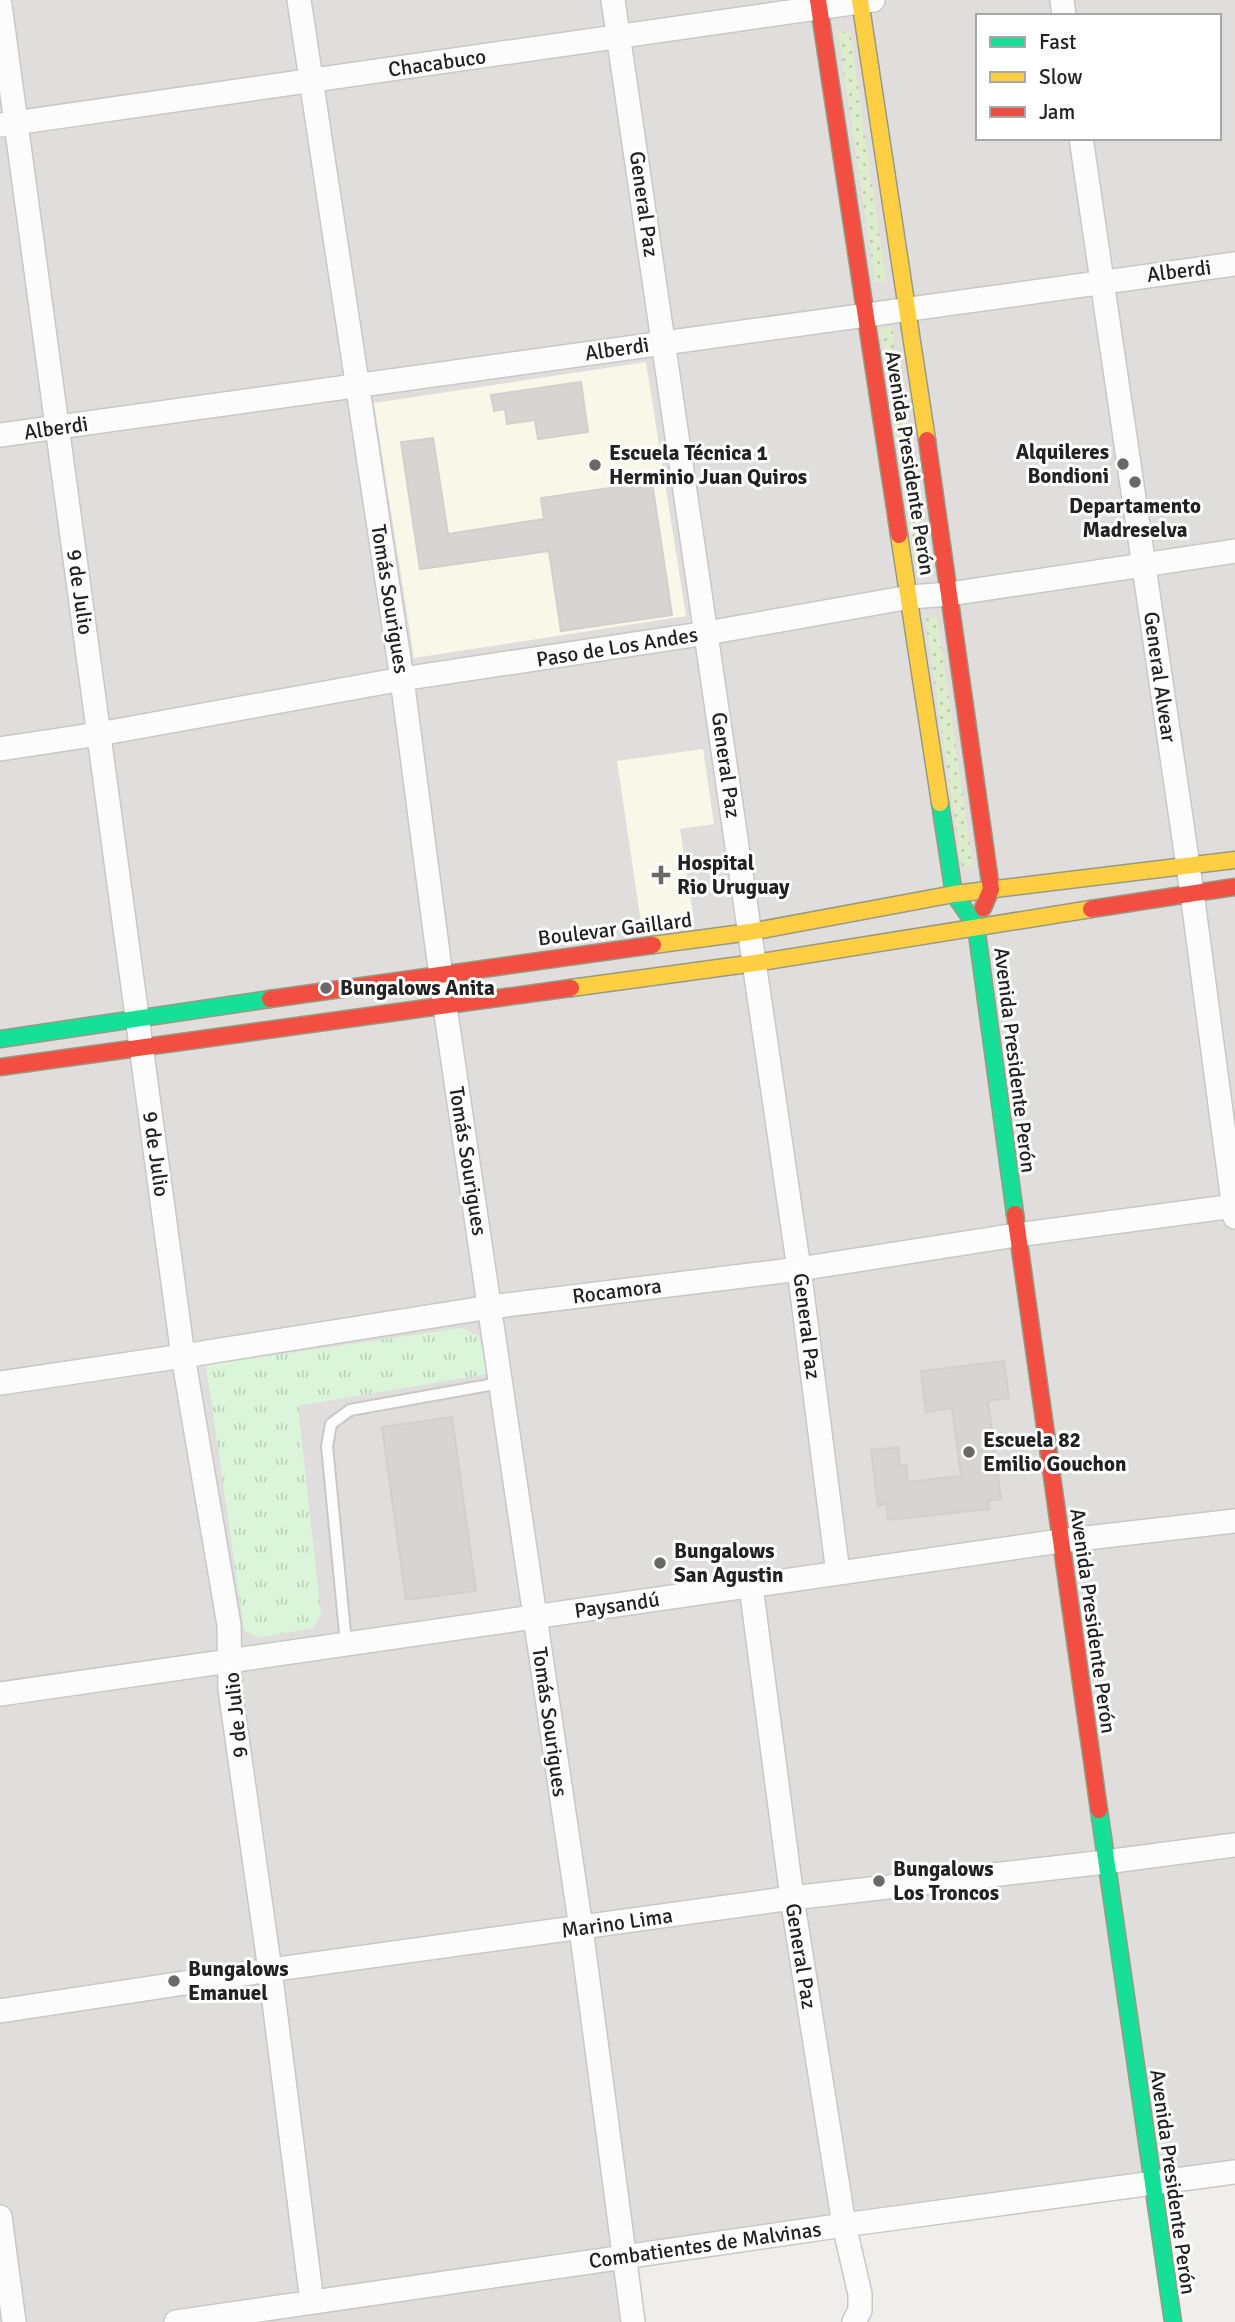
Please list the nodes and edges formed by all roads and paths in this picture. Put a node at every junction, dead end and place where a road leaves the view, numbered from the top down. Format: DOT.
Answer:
graph roads {
  1 [pos="299,0"];
  2 [pos="613,0"];
  3 [pos="865,1"];
  4 [pos="819,4"];
  5 [pos="0,5"];
  6 [pos="619,36"];
  7 [pos="312,80"];
  8 [pos="8,124"];
  9 [pos="1082,140"];
  10 [pos="1235,264"];
  11 [pos="1102,282"];
  12 [pos="905,309"];
  13 [pos="865,314"];
  14 [pos="664,343"];
  15 [pos="358,385"];
  16 [pos="57,428"];
  17 [pos="0,435"];
  18 [pos="1235,551"];
  19 [pos="1144,564"];
  20 [pos="950,594"];
  21 [pos="910,597"];
  22 [pos="707,633"];
  23 [pos="402,679"];
  24 [pos="99,734"];
  25 [pos="0,749"];
  26 [pos="1235,860"];
  27 [pos="1186,866"];
  28 [pos="1235,887"];
  29 [pos="991,888"];
  30 [pos="1192,893"];
  31 [pos="954,894"];
  32 [pos="976,926"];
  33 [pos="750,932"];
  34 [pos="755,963"];
  35 [pos="441,973"];
  36 [pos="445,1007"];
  37 [pos="138,1020"];
  38 [pos="0,1039"];
  39 [pos="142,1047"];
  40 [pos="0,1067"];
  41 [pos="1234,1210"];
  42 [pos="1016,1235"];
  43 [pos="799,1269"];
  44 [pos="490,1307"];
  45 [pos="183,1356"];
  46 [pos="0,1383"];
  47 [pos="500,1383"];
  48 [pos="1235,1521"];
  49 [pos="1060,1541"];
  50 [pos="838,1573"];
  51 [pos="751,1586"];
  52 [pos="534,1616"];
  53 [pos="346,1643"];
  54 [pos="230,1659"];
  55 [pos="0,1694"];
  56 [pos="1235,1845"];
  57 [pos="1105,1863"];
  58 [pos="792,1898"];
  59 [pos="581,1928"];
  60 [pos="270,1970"];
  61 [pos="0,2011"];
  62 [pos="1235,2172"];
  63 [pos="1153,2185"];
  64 [pos="0,2217"];
  65 [pos="844,2225"];
  66 [pos="624,2258"];
  67 [pos="312,2302"];
  68 [pos="14,2322"];
  69 [pos="176,2322"];
  70 [pos="633,2322"];
  71 [pos="854,2322"];
  72 [pos="1172,2322"];
  1 -- 7 [label="street, Tomás Sourigues"];
  2 -- 6 [label="street, General Paz"];
  3 -- 4 [label="street, Chacabuco"];
  3 -- 12 [label="main road, Avenida Presidente Perón"];
  4 -- 6 [label="street, Chacabuco"];
  4 -- 13 [label="main road, Avenida Presidente Perón"];
  5 -- 8 [label="street, 9 de Julio"];
  6 -- 7 [label="street, Chacabuco"];
  6 -- 14 [label="street, General Paz"];
  7 -- 8 [label="street, Chacabuco"];
  7 -- 15 [label="street, Tomás Sourigues"];
  8 -- 16 [label="street, 9 de Julio"];
  9 -- 11 [label="street, General Alvear"];
  10 -- 11 [label="street, Alberdi"];
  11 -- 12 [label="street, Alberdi"];
  11 -- 19 [label="street, General Alvear"];
  12 -- 13 [label="street, Alberdi"];
  12 -- 20 [label="main road, Avenida Presidente Perón"];
  13 -- 14 [label="street, Alberdi"];
  13 -- 21 [label="main road, Avenida Presidente Perón"];
  14 -- 15 [label="street, Alberdi"];
  14 -- 22 [label="street, General Paz"];
  15 -- 16 [label="street, Alberdi"];
  15 -- 23 [label="street, Tomás Sourigues"];
  16 -- 17 [label="street, Alberdi"];
  16 -- 24 [label="street, 9 de Julio"];
  18 -- 19 [label="street, Paso de Los Andes"];
  19 -- 20 [label="street, Paso de Los Andes"];
  19 -- 27 [label="street, General Alvear"];
  20 -- 21 [label="street, Paso de Los Andes"];
  20 -- 29 [label="main road, Avenida Presidente Perón"];
  21 -- 22 [label="street, Paso de Los Andes"];
  21 -- 31 [label="main road, Avenida Presidente Perón"];
  22 -- 23 [label="street, Paso de Los Andes"];
  22 -- 33 [label="street, General Paz"];
  23 -- 24 [label="street, Paso de Los Andes"];
  23 -- 35 [label="street, Tomás Sourigues"];
  24 -- 25 [label="street, Paso de Los Andes"];
  24 -- 37 [label="street, 9 de Julio"];
  26 -- 27 [label="main road, Boulevar Gaillard"];
  27 -- 29 [label="main road, Boulevar Gaillard"];
  27 -- 30 [label="street, General Alvear"];
  28 -- 30 [label="main road"];
  29 -- 31 [label="main road, Boulevar Gaillard"];
  29 -- 32 [label="main road, Avenida Presidente Perón"];
  30 -- 32 [label="main road"];
  30 -- 41 [label="street, General Alvear"];
  31 -- 32 [label="main road, Avenida Presidente Perón"];
  31 -- 33 [label="main road, Boulevar Gaillard"];
  32 -- 34 [label="main road"];
  32 -- 42 [label="main road, Avenida Presidente Perón"];
  33 -- 34 [label="street, General Paz"];
  33 -- 35 [label="main road, Boulevar Gaillard"];
  34 -- 36 [label="main road"];
  34 -- 43 [label="street, General Paz"];
  35 -- 36 [label="street, Tomás Sourigues"];
  35 -- 37 [label="main road, Boulevar Gaillard"];
  36 -- 39 [label="main road"];
  36 -- 44 [label="street, Tomás Sourigues"];
  37 -- 38 [label="main road, Boulevar Gaillard"];
  37 -- 39 [label="street, 9 de Julio"];
  39 -- 40 [label="main road"];
  39 -- 45 [label="street, 9 de Julio"];
  41 -- 42 [label="street, Rocamora"];
  42 -- 43 [label="street, Rocamora"];
  42 -- 49 [label="main road, Avenida Presidente Perón"];
  43 -- 44 [label="street, Rocamora"];
  43 -- 50 [label="street, General Paz"];
  44 -- 45 [label="street, Rocamora"];
  44 -- 47 [label="street, Tomás Sourigues"];
  45 -- 46 [label="street, Rocamora"];
  45 -- 54 [label="street, 9 de Julio"];
  47 -- 52 [label="street, Tomás Sourigues"];
  47 -- 53 [label="lane"];
  48 -- 49 [label="street, Paysandú"];
  49 -- 50 [label="street, Paysandú"];
  49 -- 57 [label="main road, Avenida Presidente Perón"];
  50 -- 51 [label="street, Paysandú"];
  51 -- 52 [label="street, Paysandú"];
  51 -- 58 [label="street, General Paz"];
  52 -- 53 [label="street, Paysandú"];
  52 -- 59 [label="street, Tomás Sourigues"];
  53 -- 54 [label="street, Paysandú"];
  54 -- 55 [label="street, Paysandú"];
  54 -- 60 [label="street, 9 de Julio"];
  56 -- 57 [label="street, Marino Lima"];
  57 -- 58 [label="street, Marino Lima"];
  57 -- 63 [label="main road, Avenida Presidente Perón"];
  58 -- 59 [label="street, Marino Lima"];
  58 -- 65 [label="street, General Paz"];
  59 -- 60 [label="street, Marino Lima"];
  59 -- 66 [label="street, Tomás Sourigues"];
  60 -- 61 [label="street, Marino Lima"];
  60 -- 67 [label="street, 9 de Julio"];
  62 -- 63 [label="street, Combatientes de Malvinas"];
  63 -- 65 [label="street, Combatientes de Malvinas"];
  63 -- 72 [label="main road, Avenida Presidente Perón"];
  64 -- 68 [label="street"];
  65 -- 66 [label="street, Combatientes de Malvinas"];
  65 -- 71 [label="street, General Paz"];
  66 -- 67 [label="street, Combatientes de Malvinas"];
  66 -- 70 [label="street, Tomás Sourigues"];
  67 -- 69 [label="street, Combatientes de Malvinas"];
}
